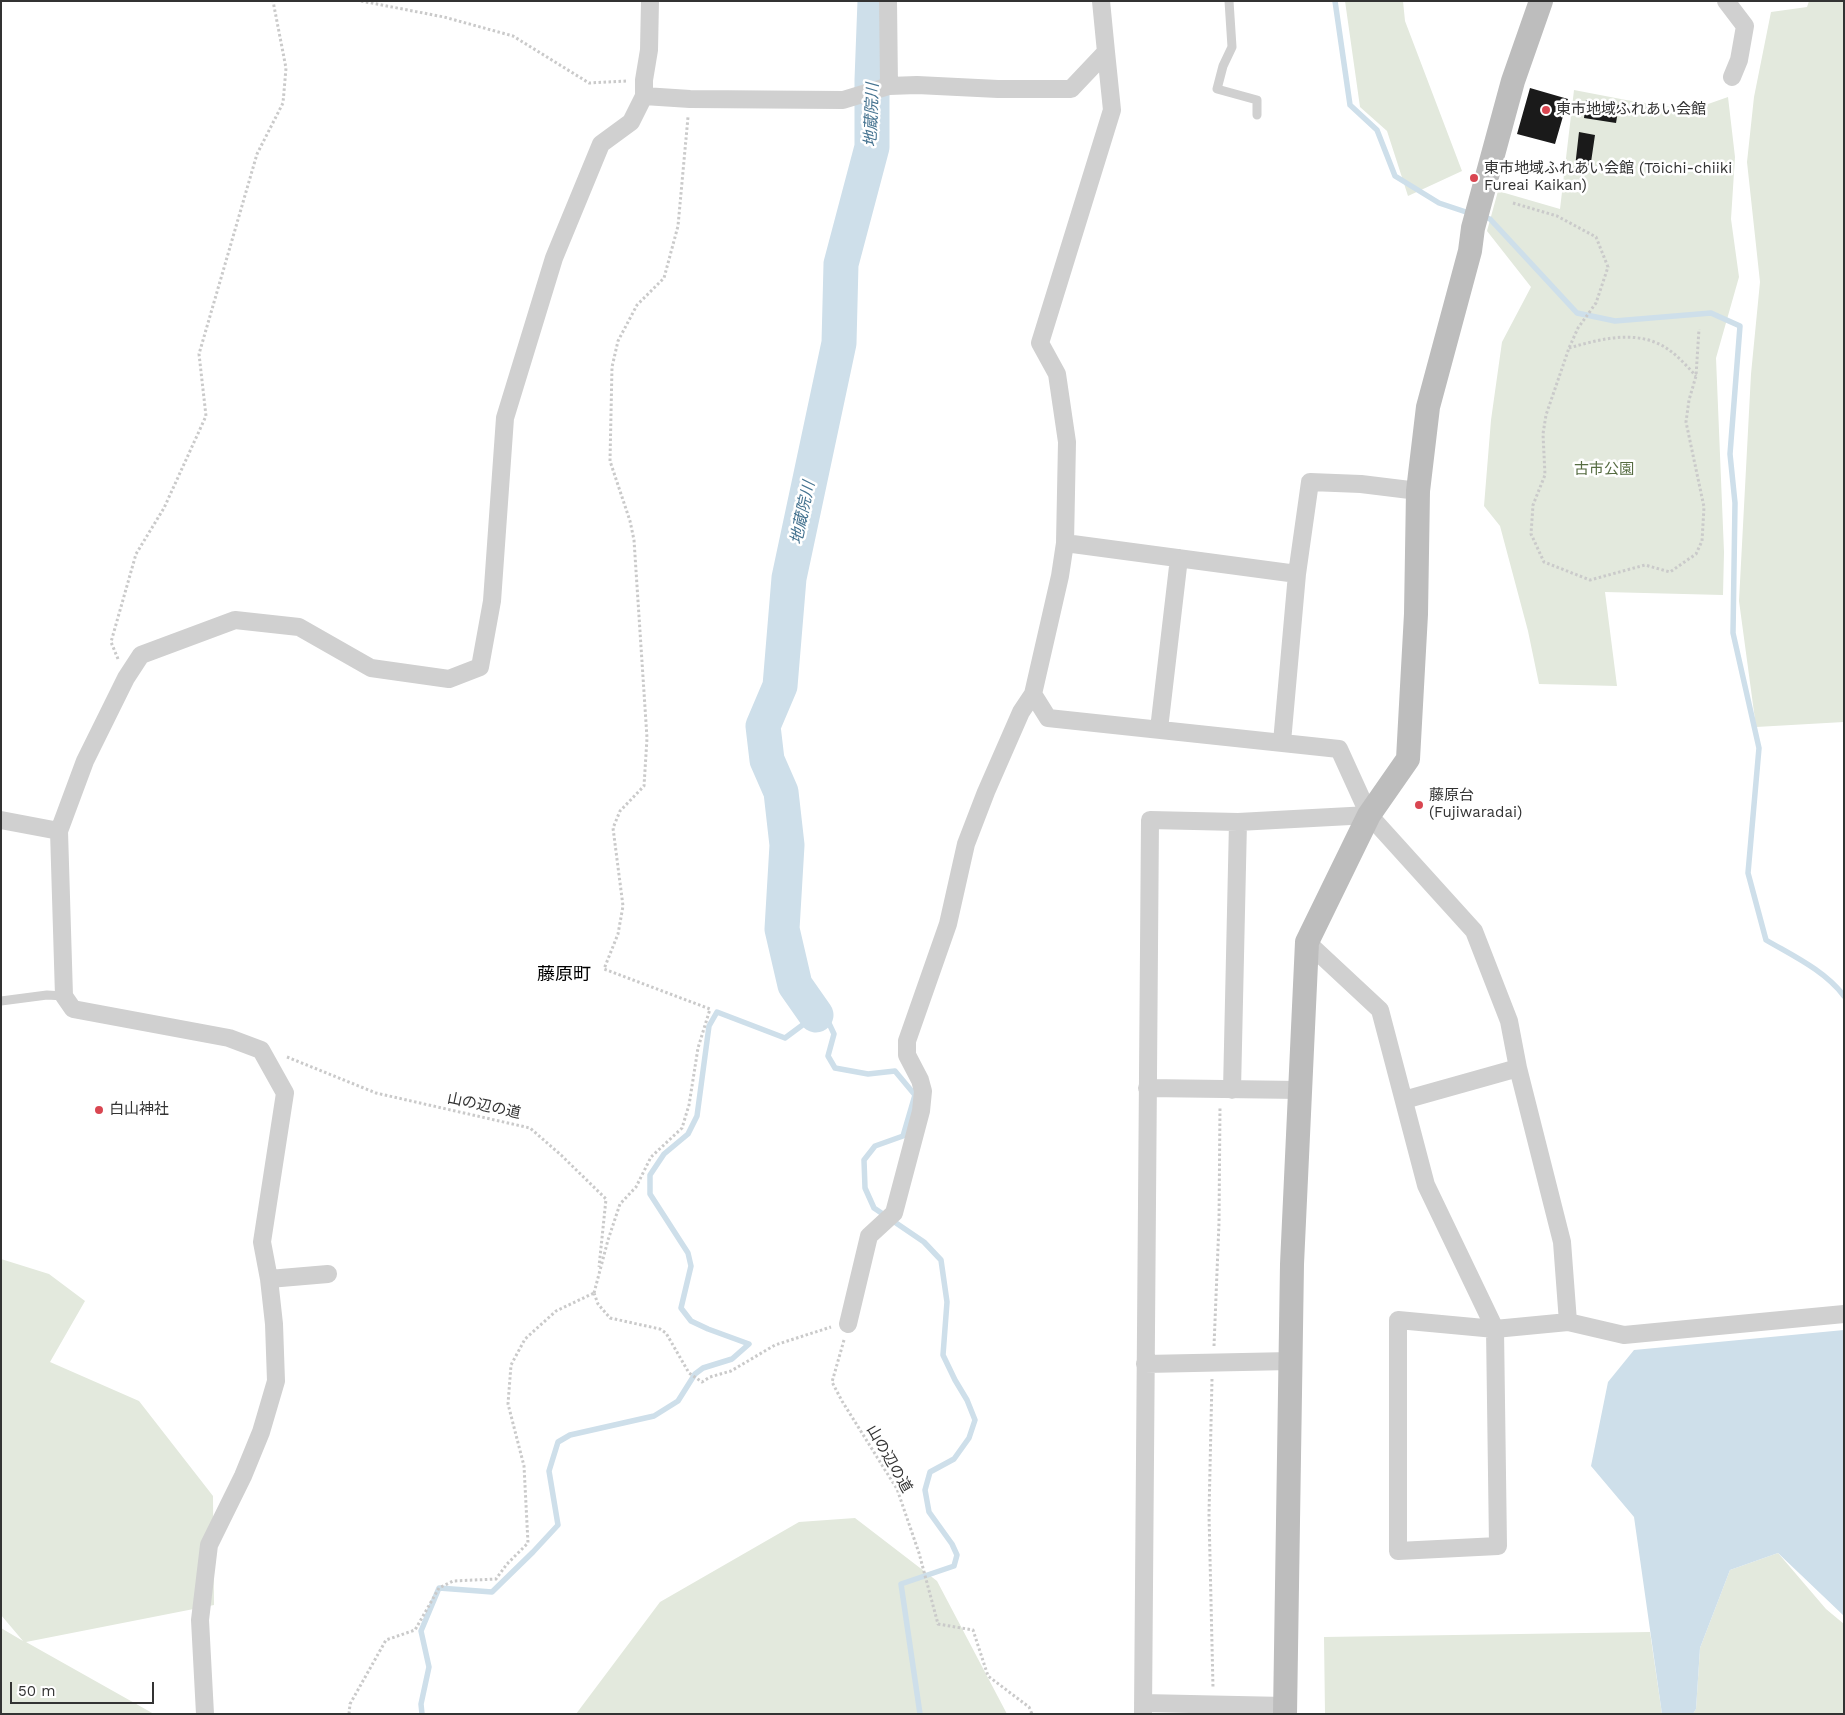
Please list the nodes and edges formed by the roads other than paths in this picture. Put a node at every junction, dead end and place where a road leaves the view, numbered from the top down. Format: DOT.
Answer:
graph roads {
  1 [pos="650,1"];
  2 [pos="888,1"];
  3 [pos="1101,1"];
  4 [pos="1229,1"];
  5 [pos="1541,1"];
  6 [pos="1726,1"];
  7 [pos="1106,52"];
  8 [pos="1732,77"];
  9 [pos="889,86"];
  10 [pos="644,88"];
  11 [pos="1258,115"];
  12 [pos="1418,491"];
  13 [pos="1065,543"];
  14 [pos="1179,558"];
  15 [pos="1297,574"];
  16 [pos="1033,694"];
  17 [pos="1159,729"];
  18 [pos="1282,742"];
  19 [pos="1369,815"];
  20 [pos="1,820"];
  21 [pos="1238,822"];
  22 [pos="59,830"];
  23 [pos="1307,942"];
  24 [pos="64,996"];
  25 [pos="1,1001"];
  26 [pos="1518,1068"];
  27 [pos="1147,1088"];
  28 [pos="1226,1089"];
  29 [pos="1300,1090"];
  30 [pos="1404,1100"];
  31 [pos="328,1274"];
  32 [pos="269,1279"];
  33 [pos="1844,1314"];
  34 [pos="1568,1322"];
  35 [pos="848,1324"];
  36 [pos="1495,1329"];
  37 [pos="1290,1361"];
  38 [pos="1145,1364"];
  39 [pos="1143,1708"];
  40 [pos="1285,1710"];
  41 [pos="205,1714"];
  1 -- 10 [label="street"];
  2 -- 9 [label="street"];
  3 -- 7 [label="street"];
  4 -- 11 [label="lane"];
  5 -- 12 [label="street"];
  6 -- 8 [label="street"];
  7 -- 9 [label="street"];
  7 -- 13 [label="street"];
  9 -- 10 [label="street"];
  10 -- 22 [label="street"];
  12 -- 15 [label="street"];
  12 -- 19 [label="street"];
  13 -- 14 [label="street"];
  13 -- 16 [label="street"];
  14 -- 15 [label="street"];
  14 -- 17 [label="street"];
  15 -- 18 [label="street"];
  16 -- 17 [label="street"];
  16 -- 35 [label="street"];
  17 -- 18 [label="street"];
  18 -- 19 [label="street"];
  19 -- 21 [label="street"];
  19 -- 23 [label="street"];
  19 -- 26 [label="street"];
  20 -- 22 [label="street"];
  21 -- 27 [label="street"];
  21 -- 28 [label="street"];
  22 -- 24 [label="street"];
  23 -- 29 [label="street"];
  23 -- 30 [label="street"];
  24 -- 25 [label="lane"];
  24 -- 32 [label="street"];
  26 -- 30 [label="street"];
  26 -- 34 [label="street"];
  27 -- 28 [label="street"];
  27 -- 38 [label="street"];
  28 -- 29 [label="street"];
  29 -- 37 [label="street"];
  30 -- 36 [label="street"];
  31 -- 32 [label="street"];
  32 -- 41 [label="street"];
  33 -- 34 [label="street"];
  34 -- 36 [label="street"];
  36 -- 36 [label="street"];
  37 -- 38 [label="street"];
  37 -- 40 [label="street"];
  38 -- 39 [label="street"];
  39 -- 40 [label="street"];
}
